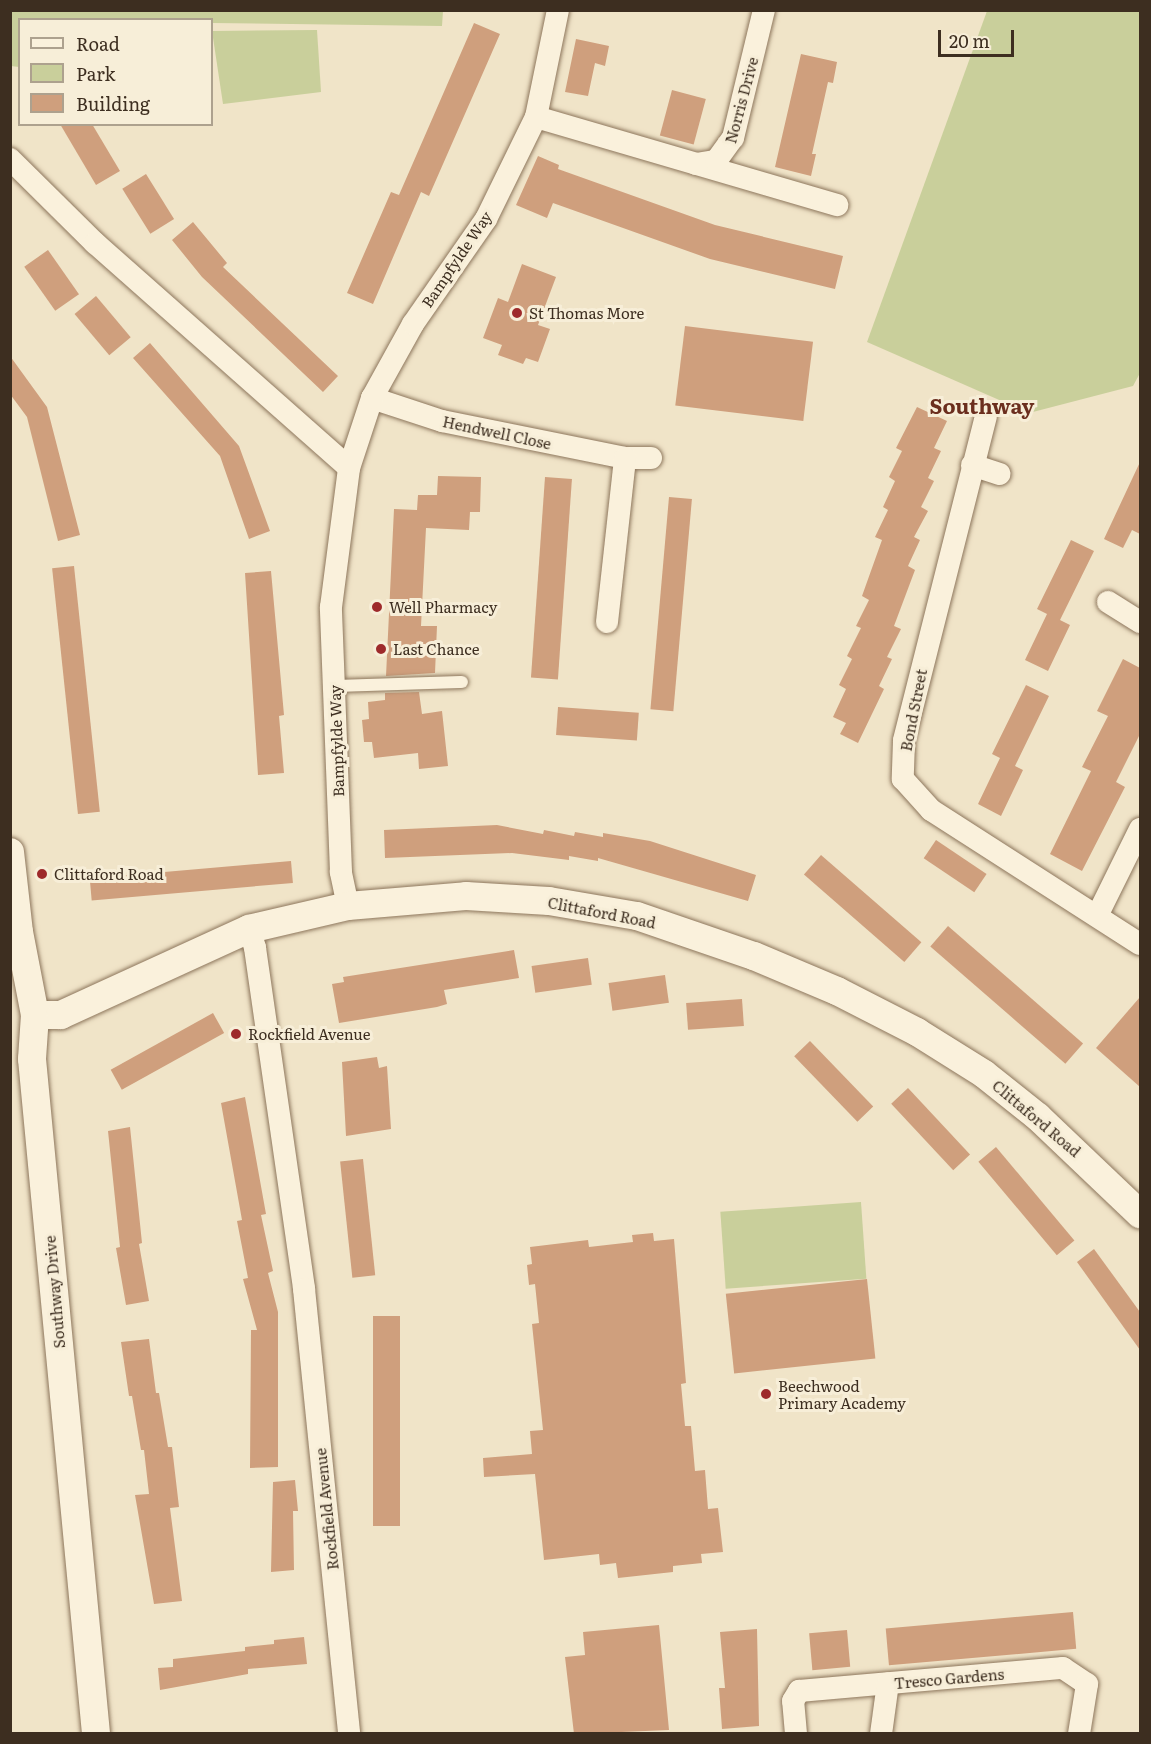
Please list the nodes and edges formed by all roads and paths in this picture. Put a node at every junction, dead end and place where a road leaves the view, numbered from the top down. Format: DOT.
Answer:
graph roads {
  1 [pos="558,10"];
  2 [pos="764,10"];
  3 [pos="536,117"];
  4 [pos="10,159"];
  5 [pos="692,164"];
  6 [pos="837,205"];
  7 [pos="372,398"];
  8 [pos="986,416"];
  9 [pos="625,458"];
  10 [pos="651,458"];
  11 [pos="972,465"];
  12 [pos="349,468"];
  13 [pos="1000,474"];
  14 [pos="1108,602"];
  15 [pos="608,622"];
  16 [pos="1140,622"];
  17 [pos="462,682"];
  18 [pos="334,686"];
  19 [pos="1140,829"];
  20 [pos="10,852"];
  21 [pos="348,906"];
  22 [pos="1098,914"];
  23 [pos="249,929"];
  24 [pos="1140,944"];
  25 [pos="34,1015"];
  26 [pos="1140,1214"];
  27 [pos="888,1683"];
  28 [pos="96,1734"];
  29 [pos="349,1734"];
  30 [pos="796,1734"];
  31 [pos="881,1734"];
  32 [pos="1079,1734"];
  1 -- 3 [label="street, Bampfylde Way"];
  2 -- 5 [label="street, Norris Drive"];
  3 -- 5 [label="street"];
  3 -- 7 [label="street, Bampfylde Way"];
  4 -- 12 [label="street"];
  5 -- 6 [label="street"];
  7 -- 9 [label="street, Hendwell Close"];
  7 -- 12 [label="street, Bampfylde Way"];
  8 -- 11 [label="street, Bond Street"];
  9 -- 10 [label="street, Hendwell Close"];
  9 -- 15 [label="street"];
  11 -- 13 [label="street"];
  11 -- 22 [label="street, Bond Street"];
  12 -- 18 [label="street, Bampfylde Way"];
  14 -- 16 [label="street"];
  17 -- 18 [label="lane"];
  18 -- 21 [label="street, Bampfylde Way"];
  19 -- 22 [label="street"];
  20 -- 25 [label="street, Southway Drive"];
  21 -- 23 [label="street, Clittaford Road"];
  21 -- 26 [label="street, Clittaford Road"];
  22 -- 24 [label="street, Bond Street"];
  23 -- 25 [label="street, Clittaford Road"];
  23 -- 29 [label="street, Rockfield Avenue"];
  25 -- 28 [label="street, Southway Drive"];
  27 -- 30 [label="street, Tresco Gardens"];
  27 -- 31 [label="street"];
  27 -- 32 [label="street, Tresco Gardens"];
}
